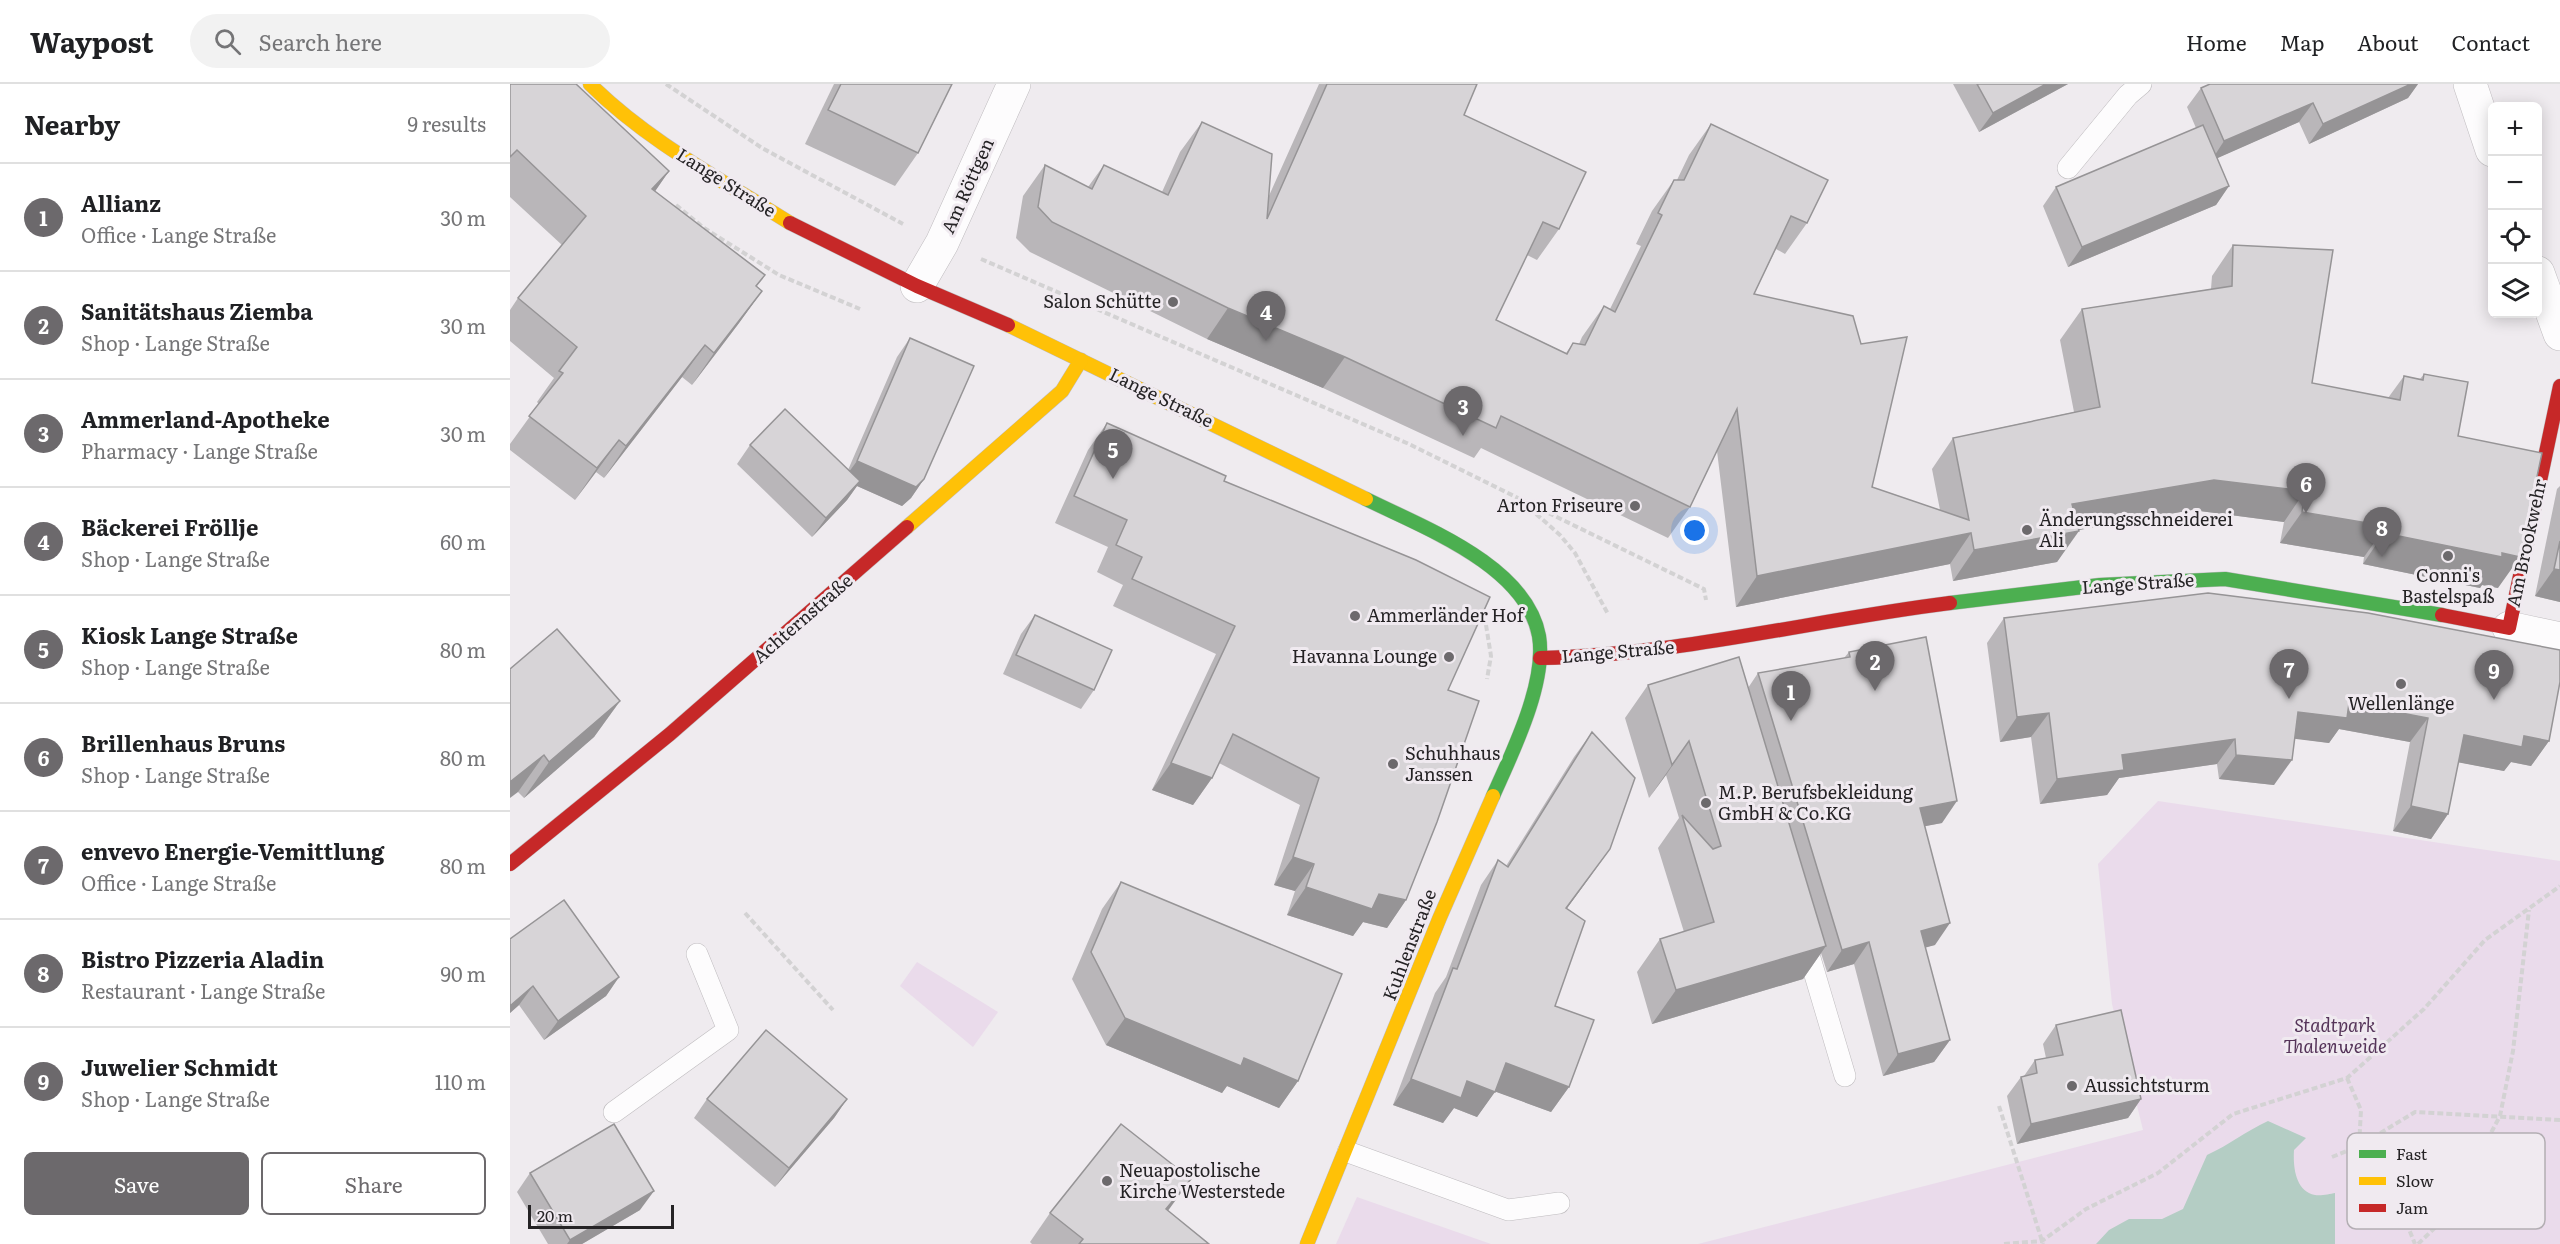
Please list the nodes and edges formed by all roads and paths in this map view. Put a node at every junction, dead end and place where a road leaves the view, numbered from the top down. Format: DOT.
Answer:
graph roads {
  1 [pos="590,84"];
  2 [pos="666,84"];
  3 [pos="1014,84"];
  4 [pos="2141,84"];
  5 [pos="2471,84"];
  6 [pos="2488,135"];
  7 [pos="2068,168"];
  8 [pos="942,243"];
  9 [pos="2542,284"];
  10 [pos="918,286"];
  11 [pos="2560,334"];
  12 [pos="1081,360"];
  13 [pos="2560,386"];
  14 [pos="1518,498"];
  15 [pos="2509,628"];
  16 [pos="2560,639"];
  17 [pos="1714,642"];
  18 [pos="1626,652"];
  19 [pos="1491,656"];
  20 [pos="1540,658"];
  21 [pos="1721,665"];
  22 [pos="1487,679"];
  23 [pos="510,864"];
  24 [pos="2560,886"];
  25 [pos="2529,909"];
  26 [pos="745,913"];
  27 [pos="1797,916"];
  28 [pos="697,954"];
  29 [pos="833,1010"];
  30 [pos="1845,1076"];
  31 [pos="2347,1078"];
  32 [pos="1999,1106"];
  33 [pos="614,1112"];
  34 [pos="2500,1116"];
  35 [pos="2560,1120"];
  36 [pos="2360,1133"];
  37 [pos="2380,1133"];
  38 [pos="2491,1133"];
  39 [pos="2347,1151"];
  40 [pos="1348,1152"];
  41 [pos="2332,1157"];
  42 [pos="1559,1203"];
  43 [pos="2410,1229"];
  44 [pos="2433,1229"];
  45 [pos="2042,1242"];
  46 [pos="1307,1244"];
  47 [pos="2004,1244"];
  48 [pos="2417,1244"];
  1 -- 10 [label="street, Lange Straße"];
  2 -- 8 [label="path"];
  3 -- 8 [label="street, Am Röttgen"];
  4 -- 7 [label="lane"];
  5 -- 6 [label="street"];
  8 -- 10 [label="street, Am Röttgen"];
  8 -- 14 [label="path"];
  9 -- 11 [label="street"];
  10 -- 12 [label="street, Lange Straße"];
  12 -- 20 [label="street, Lange Straße"];
  12 -- 23 [label="street, Achternstraße"];
  13 -- 15 [label="street, Am Brookwehr"];
  14 -- 17 [label="path"];
  14 -- 18 [label="path"];
  15 -- 16 [label="street, Lange Straße"];
  15 -- 17 [label="street, Lange Straße"];
  17 -- 18 [label="street, Lange Straße"];
  17 -- 21 [label="lane"];
  18 -- 20 [label="street, Lange Straße"];
  19 -- 22 [label="path"];
  20 -- 40 [label="street, Kuhlenstraße"];
  24 -- 25 [label="path"];
  25 -- 31 [label="path"];
  25 -- 34 [label="path"];
  26 -- 29 [label="path"];
  27 -- 30 [label="lane"];
  28 -- 33 [label="lane"];
  31 -- 36 [label="path"];
  31 -- 45 [label="path"];
  32 -- 45 [label="path"];
  34 -- 35 [label="path"];
  34 -- 37 [label="path"];
  34 -- 38 [label="path"];
  39 -- 41 [label="path"];
  40 -- 42 [label="lane"];
  40 -- 46 [label="street, Kuhlenstraße"];
  43 -- 48 [label="path"];
  44 -- 48 [label="path"];
  45 -- 47 [label="path"];
}
